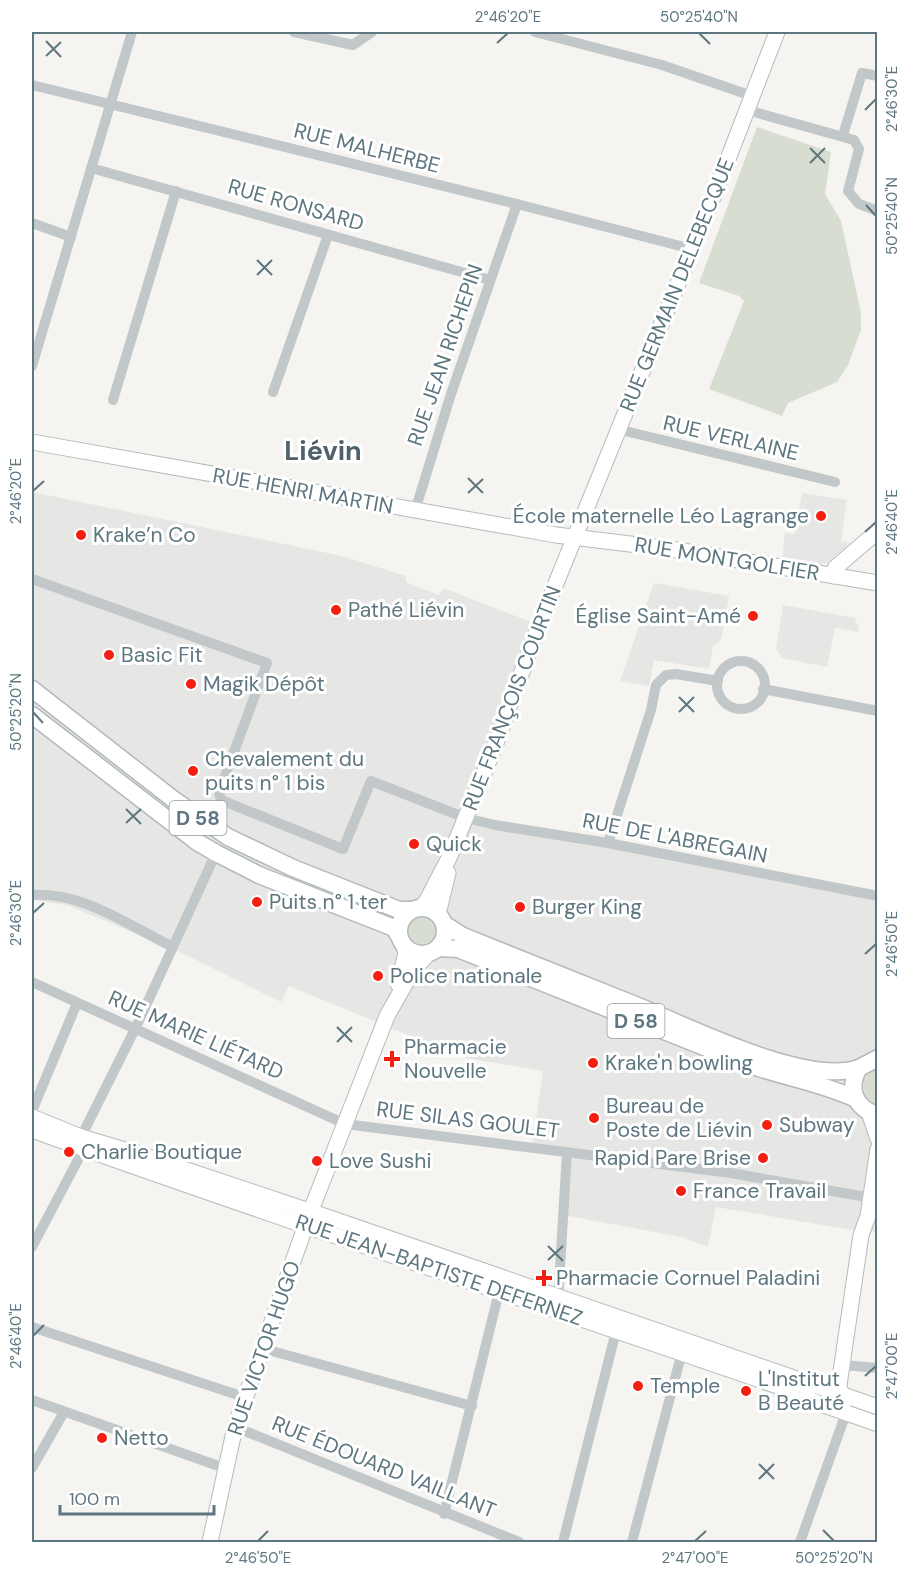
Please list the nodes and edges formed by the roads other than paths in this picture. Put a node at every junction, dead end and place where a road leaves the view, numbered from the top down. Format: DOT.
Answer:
graph roads {
  1 [pos="132,32"];
  2 [pos="294,32"];
  3 [pos="372,32"];
  4 [pos="535,32"];
  5 [pos="777,32"];
  6 [pos="878,76"];
  7 [pos="32,85"];
  8 [pos="749,103"];
  9 [pos="110,104"];
  10 [pos="843,135"];
  11 [pos="91,168"];
  12 [pos="176,191"];
  13 [pos="515,208"];
  14 [pos="878,211"];
  15 [pos="32,223"];
  16 [pos="328,235"];
  17 [pos="71,237"];
  18 [pos="692,249"];
  19 [pos="490,280"];
  20 [pos="32,366"];
  21 [pos="273,392"];
  22 [pos="113,400"];
  23 [pos="618,429"];
  24 [pos="32,442"];
  25 [pos="835,482"];
  26 [pos="415,511"];
  27 [pos="878,531"];
  28 [pos="575,538"];
  29 [pos="834,576"];
  30 [pos="32,579"];
  31 [pos="878,583"];
  32 [pos="718,681"];
  33 [pos="32,689"];
  34 [pos="763,689"];
  35 [pos="878,711"];
  36 [pos="32,715"];
  37 [pos="466,818"];
  38 [pos="608,843"];
  39 [pos="216,853"];
  40 [pos="449,858"];
  41 [pos="32,895"];
  42 [pos="878,896"];
  43 [pos="416,908"];
  44 [pos="441,919"];
  45 [pos="402,941"];
  46 [pos="460,943"];
  47 [pos="171,946"];
  48 [pos="433,951"];
  49 [pos="32,982"];
  50 [pos="77,1003"];
  51 [pos="390,1011"];
  52 [pos="135,1028"];
  53 [pos="877,1057"];
  54 [pos="859,1068"];
  55 [pos="820,1078"];
  56 [pos="856,1099"];
  57 [pos="32,1111"];
  58 [pos="873,1114"];
  59 [pos="32,1117"];
  60 [pos="345,1124"];
  61 [pos="32,1130"];
  62 [pos="878,1137"];
  63 [pos="82,1143"];
  64 [pos="878,1149"];
  65 [pos="567,1152"];
  66 [pos="872,1198"];
  67 [pos="308,1219"];
  68 [pos="32,1247"];
  69 [pos="499,1292"];
  70 [pos="558,1304"];
  71 [pos="32,1327"];
  72 [pos="619,1330"];
  73 [pos="261,1348"];
  74 [pos="682,1352"];
  75 [pos="843,1365"];
  76 [pos="878,1368"];
  77 [pos="840,1395"];
  78 [pos="244,1397"];
  79 [pos="32,1400"];
  80 [pos="472,1406"];
  81 [pos="878,1407"];
  82 [pos="64,1412"];
  83 [pos="846,1413"];
  84 [pos="878,1424"];
  85 [pos="235,1427"];
  86 [pos="32,1468"];
  87 [pos="227,1470"];
  88 [pos="444,1514"];
  89 [pos="210,1542"];
  90 [pos="519,1542"];
  91 [pos="563,1542"];
  92 [pos="632,1542"];
  93 [pos="800,1542"];
  1 -- 9 [label="street"];
  2 -- 3 [label="street"];
  4 -- 8 [label="street"];
  5 -- 8 [label="street, RUE GERMAIN DELEBECQUE"];
  6 -- 10 [label="street"];
  7 -- 9 [label="street, RUE MALHERBE"];
  8 -- 10 [label="street"];
  8 -- 18 [label="street, RUE GERMAIN DELEBECQUE"];
  9 -- 11 [label="street"];
  9 -- 13 [label="street, RUE MALHERBE"];
  10 -- 14 [label="street"];
  11 -- 12 [label="street, RUE RONSARD"];
  11 -- 17 [label="street"];
  12 -- 16 [label="street, RUE RONSARD"];
  12 -- 22 [label="street"];
  13 -- 18 [label="street, RUE MALHERBE"];
  13 -- 19 [label="street, RUE JEAN RICHEPIN"];
  15 -- 17 [label="street"];
  16 -- 19 [label="street, RUE RONSARD"];
  16 -- 21 [label="street"];
  17 -- 20 [label="street"];
  18 -- 23 [label="street, RUE GERMAIN DELEBECQUE"];
  19 -- 26 [label="street, RUE JEAN RICHEPIN"];
  23 -- 25 [label="street, RUE VERLAINE"];
  23 -- 28 [label="street, RUE GERMAIN DELEBECQUE"];
  24 -- 26 [label="street, RUE HENRI MARTIN"];
  26 -- 28 [label="street, RUE HENRI MARTIN"];
  27 -- 29 [label="street"];
  28 -- 29 [label="street, RUE MONTGOLFIER"];
  28 -- 37 [label="street, RUE FRANÇOIS COURTIN"];
  29 -- 31 [label="street, RUE MONTGOLFIER"];
  30 -- 37 [label="street, RUE DE L'ABREGAIN"];
  32 -- 34 [label="street"];
  32 -- 34 [label="street"];
  32 -- 38 [label="street"];
  33 -- 43 [label="main road, D 58"];
  34 -- 35 [label="street"];
  36 -- 39 [label="main road, D 58"];
  37 -- 38 [label="street, RUE DE L'ABREGAIN"];
  37 -- 40 [label="street, RUE FRANÇOIS COURTIN"];
  38 -- 42 [label="street, RUE DE L'ABREGAIN"];
  39 -- 45 [label="main road, D 58"];
  39 -- 47 [label="street"];
  40 -- 43 [label="street"];
  40 -- 44 [label="street"];
  41 -- 47 [label="street"];
  43 -- 44 [label="main road"];
  43 -- 45 [label="main road"];
  44 -- 46 [label="main road, D 58"];
  44 -- 48 [label="main road"];
  45 -- 48 [label="main road"];
  45 -- 51 [label="street"];
  46 -- 48 [label="main road, D 58"];
  46 -- 55 [label="main road, D 58"];
  47 -- 52 [label="street"];
  48 -- 51 [label="street"];
  49 -- 50 [label="street, RUE MARIE LIÉTARD"];
  50 -- 52 [label="street, RUE MARIE LIÉTARD"];
  50 -- 57 [label="street"];
  51 -- 60 [label="street"];
  52 -- 60 [label="street, RUE MARIE LIÉTARD"];
  52 -- 63 [label="street"];
  53 -- 54 [label="main road"];
  54 -- 55 [label="main road, D 58"];
  54 -- 56 [label="main road"];
  55 -- 56 [label="main road, D 58"];
  56 -- 58 [label="main road"];
  58 -- 62 [label="street"];
  59 -- 63 [label="street, RUE JEAN-BAPTISTE DEFERNEZ"];
  60 -- 65 [label="street, RUE SILAS GOULET"];
  60 -- 67 [label="street"];
  61 -- 63 [label="street, RUE JEAN-BAPTISTE DEFERNEZ"];
  63 -- 67 [label="street, RUE JEAN-BAPTISTE DEFERNEZ"];
  63 -- 68 [label="street"];
  64 -- 66 [label="street"];
  65 -- 66 [label="street, RUE SILAS GOULET"];
  65 -- 70 [label="street"];
  66 -- 75 [label="street"];
  67 -- 69 [label="street, RUE JEAN-BAPTISTE DEFERNEZ"];
  67 -- 70 [label="street, RUE JEAN-BAPTISTE DEFERNEZ"];
  67 -- 73 [label="street, RUE VICTOR HUGO"];
  69 -- 70 [label="street, RUE JEAN-BAPTISTE DEFERNEZ"];
  69 -- 80 [label="street"];
  70 -- 72 [label="street, RUE JEAN-BAPTISTE DEFERNEZ"];
  70 -- 77 [label="street, RUE JEAN-BAPTISTE DEFERNEZ"];
  71 -- 78 [label="street"];
  72 -- 74 [label="street, RUE JEAN-BAPTISTE DEFERNEZ"];
  72 -- 91 [label="street"];
  73 -- 78 [label="street, RUE VICTOR HUGO"];
  73 -- 80 [label="street"];
  74 -- 83 [label="street, RUE JEAN-BAPTISTE DEFERNEZ"];
  74 -- 92 [label="street"];
  75 -- 76 [label="street"];
  75 -- 77 [label="street"];
  77 -- 81 [label="street, RUE JEAN-BAPTISTE DEFERNEZ"];
  77 -- 83 [label="street"];
  78 -- 85 [label="street, RUE VICTOR HUGO"];
  79 -- 82 [label="street"];
  80 -- 88 [label="street"];
  82 -- 86 [label="street"];
  82 -- 87 [label="street"];
  83 -- 84 [label="street, RUE JEAN-BAPTISTE DEFERNEZ"];
  83 -- 93 [label="street"];
  85 -- 87 [label="street, RUE VICTOR HUGO"];
  85 -- 88 [label="street, RUE ÉDOUARD VAILLANT"];
  87 -- 89 [label="street, RUE VICTOR HUGO"];
  88 -- 90 [label="street, RUE ÉDOUARD VAILLANT"];
}
